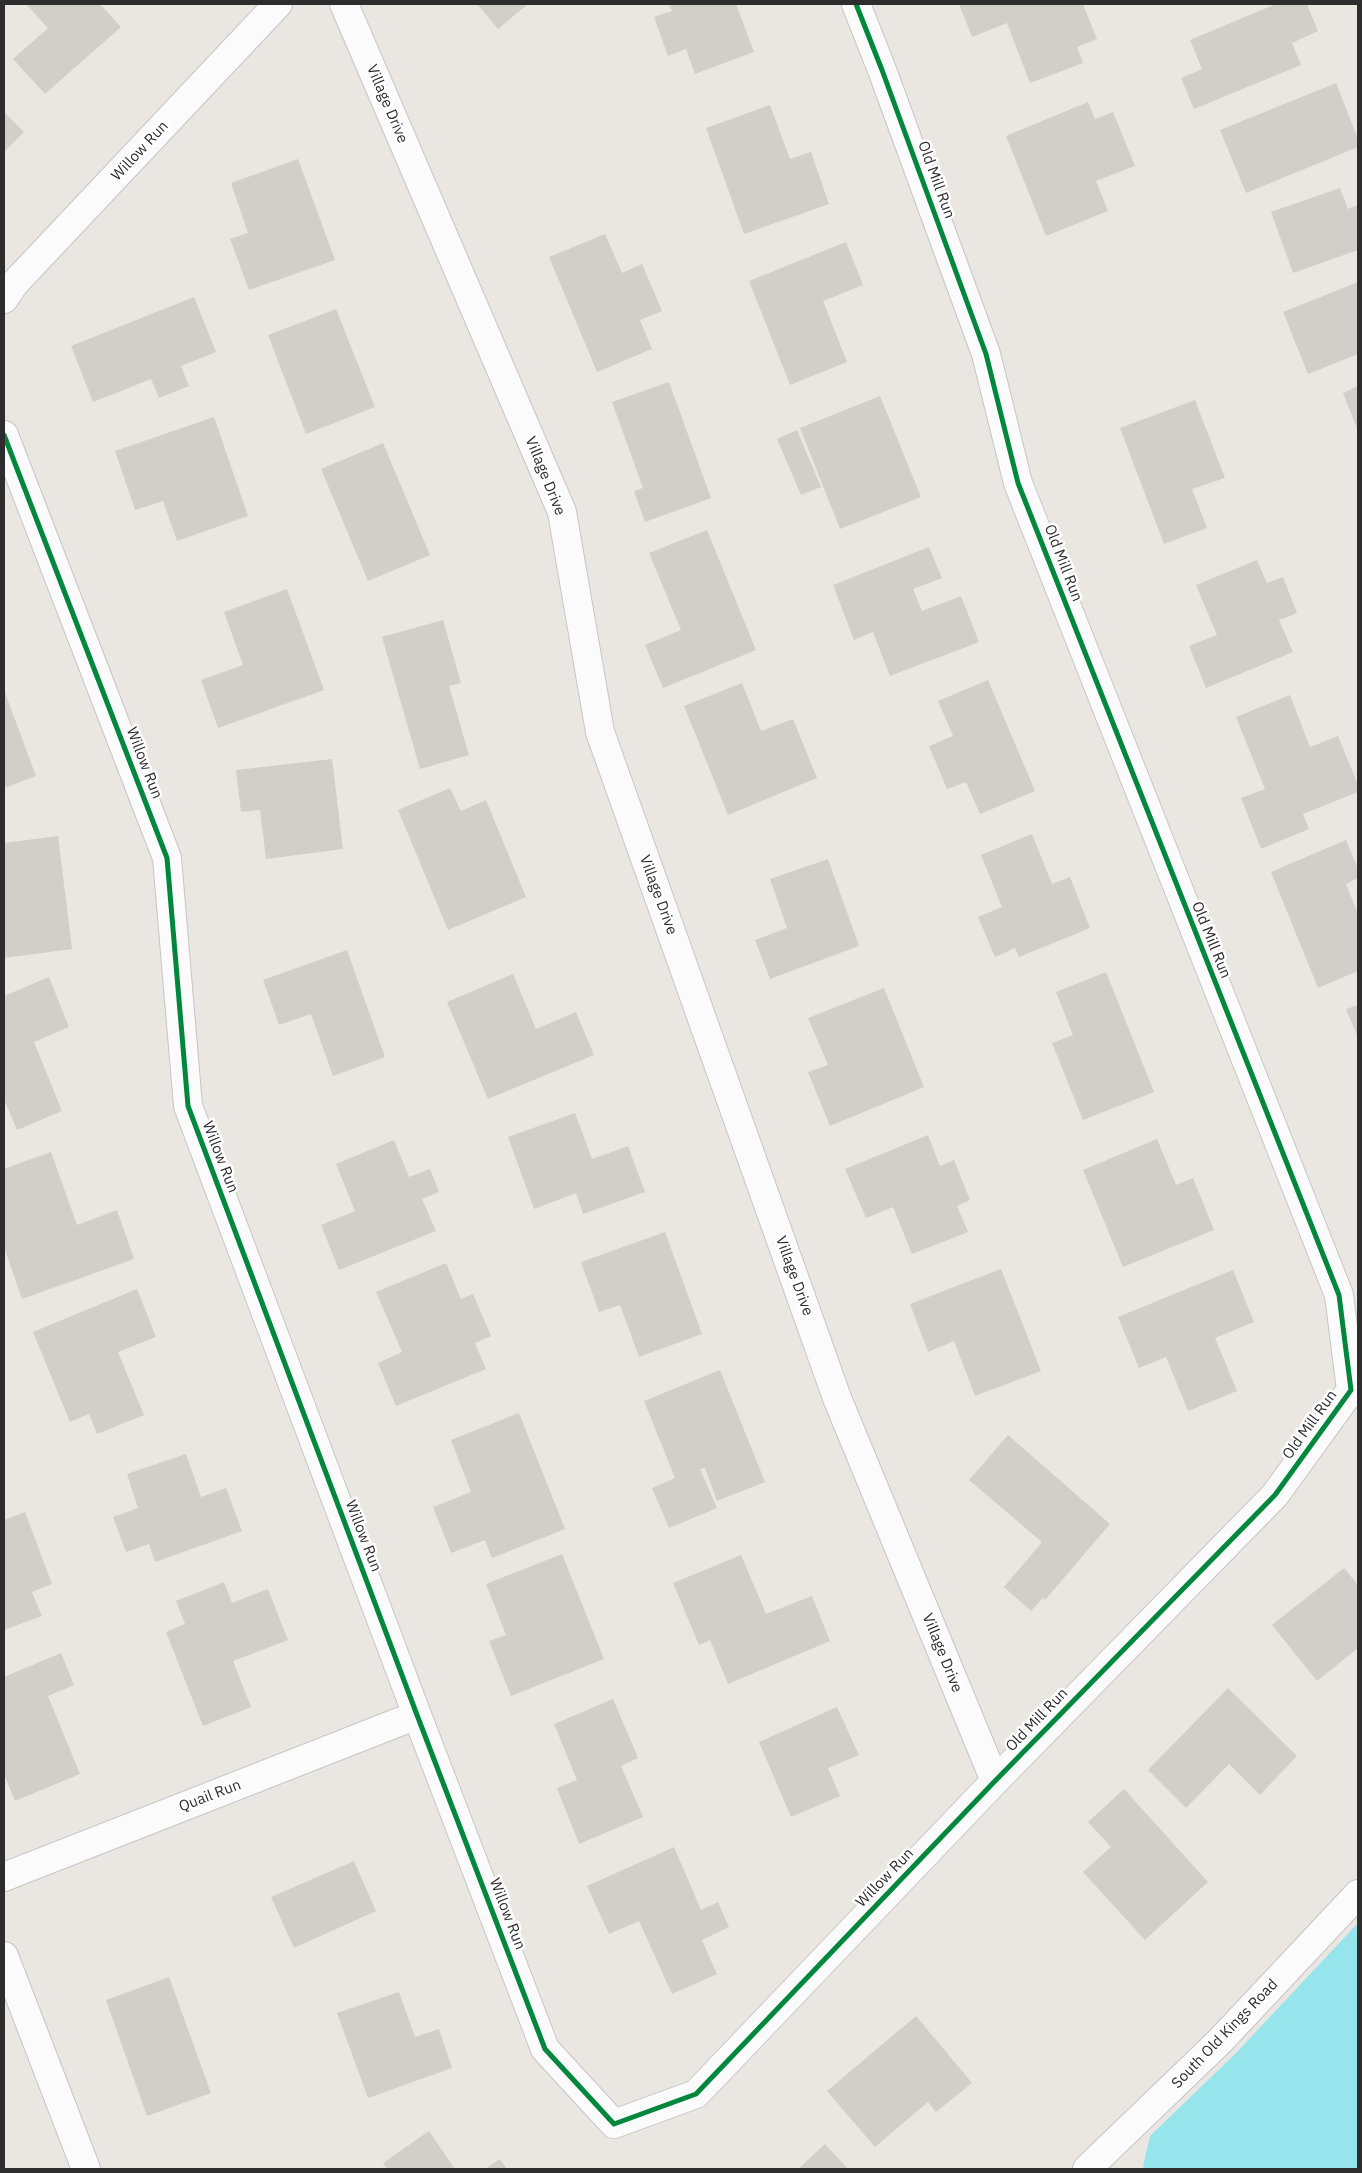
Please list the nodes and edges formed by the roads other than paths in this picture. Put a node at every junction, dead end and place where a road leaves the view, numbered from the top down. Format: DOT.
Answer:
graph roads {
  1 [pos="278,4"];
  2 [pos="344,4"];
  3 [pos="856,4"];
  4 [pos="4,299"];
  5 [pos="4,435"];
  6 [pos="417,1715"];
  7 [pos="995,1781"];
  8 [pos="4,1877"];
  9 [pos="1358,1894"];
  10 [pos="4,1956"];
  11 [pos="86,2169"];
  12 [pos="1087,2169"];
  1 -- 4 [label="street, Willow Run"];
  2 -- 7 [label="street, Village Drive"];
  3 -- 7 [label="street, Old Mill Run"];
  5 -- 6 [label="street, Willow Run"];
  6 -- 7 [label="street, Willow Run"];
  6 -- 8 [label="street, Quail Run"];
  9 -- 12 [label="street, South Old Kings Road"];
  10 -- 11 [label="street"];
}
